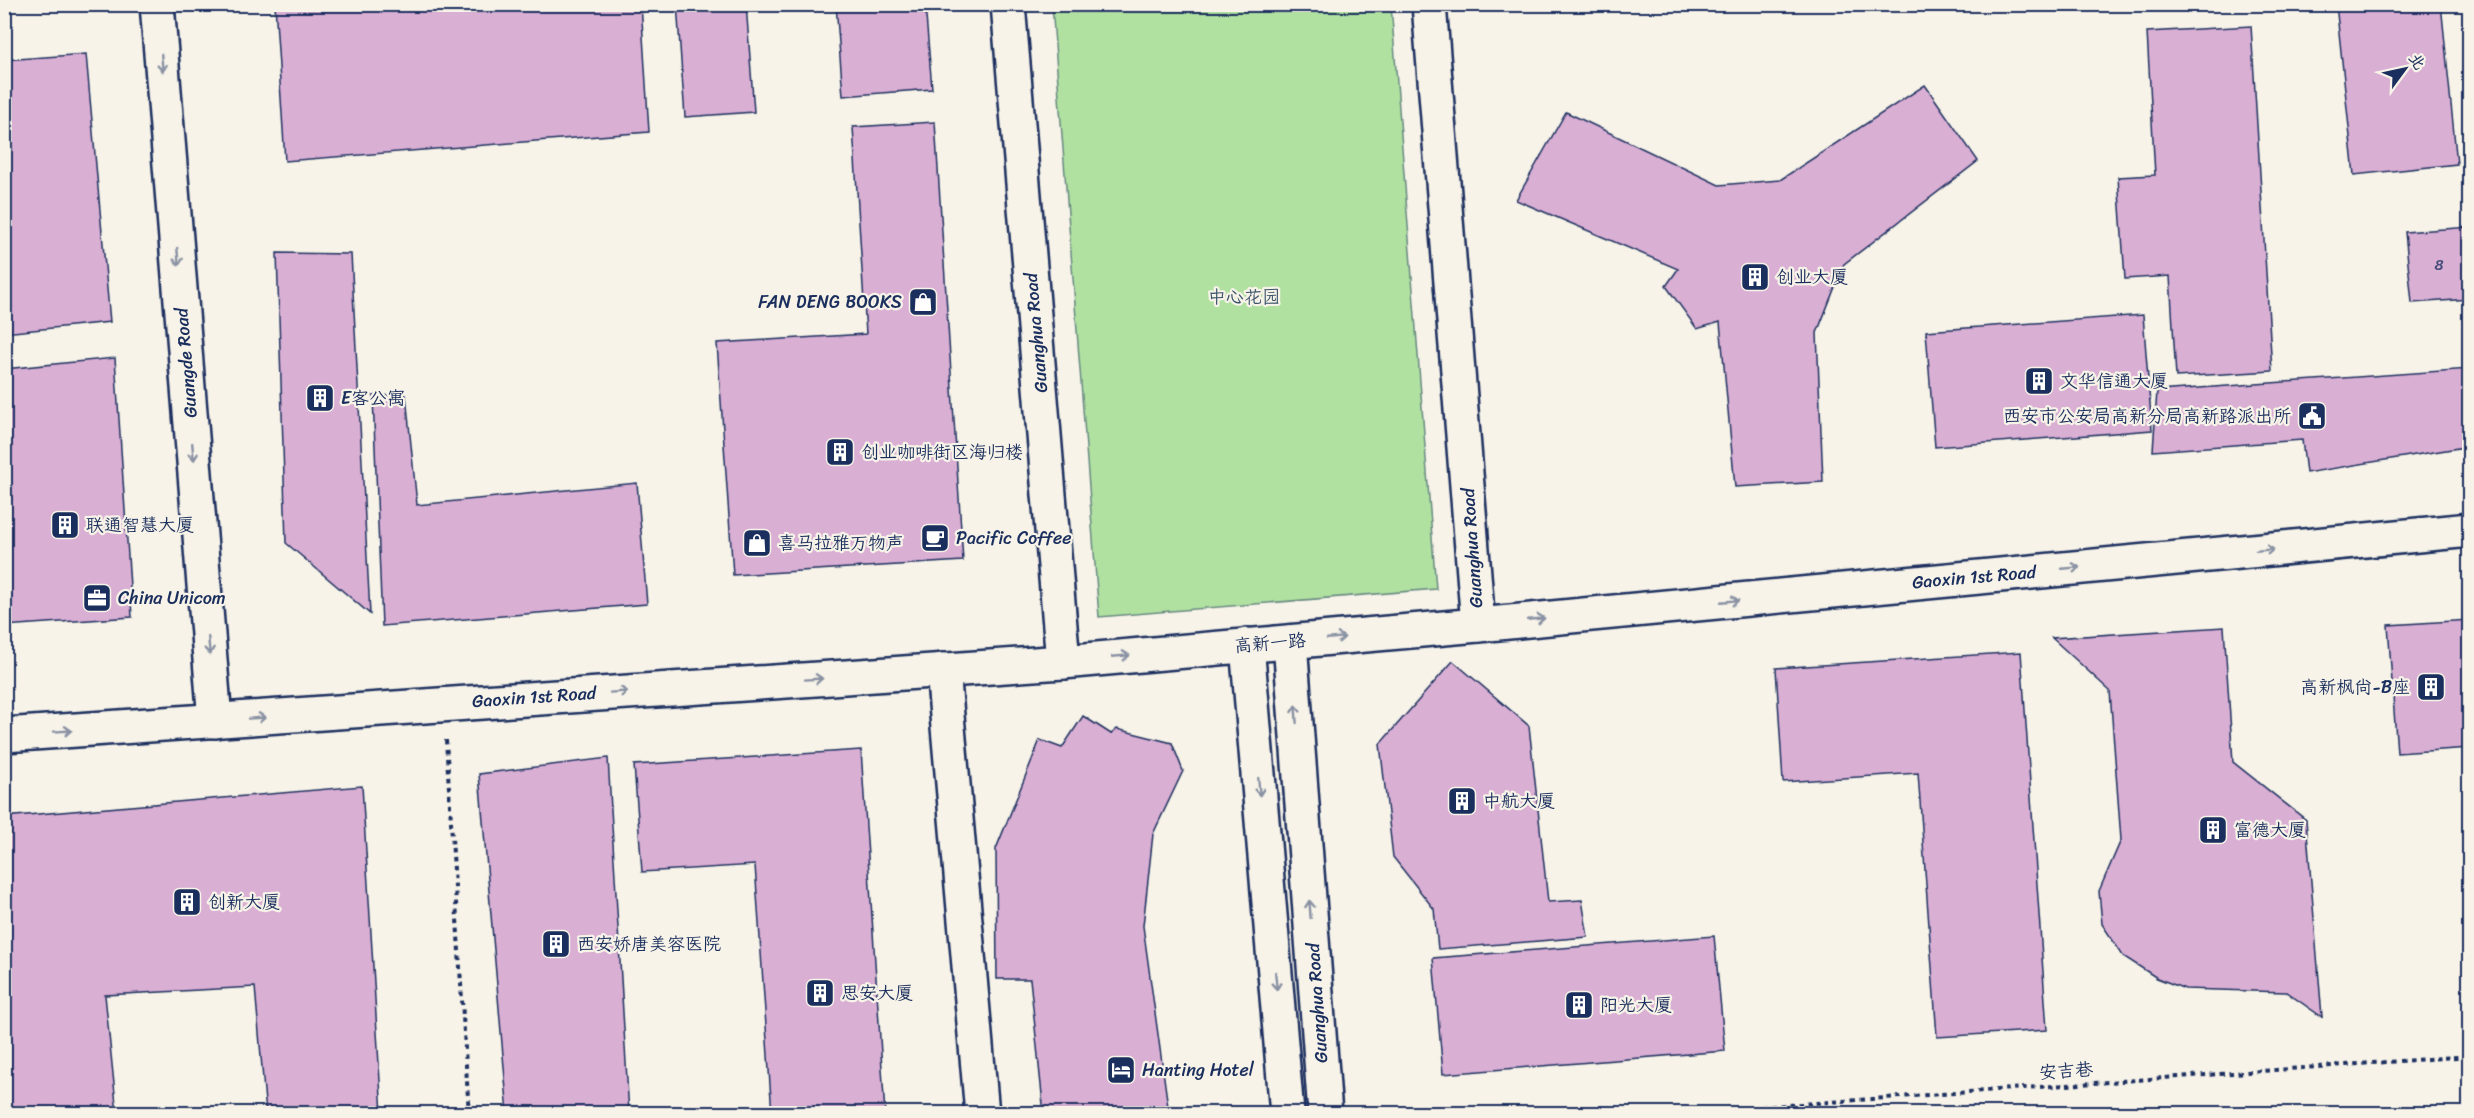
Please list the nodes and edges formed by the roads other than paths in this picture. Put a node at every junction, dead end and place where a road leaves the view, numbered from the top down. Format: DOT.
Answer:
graph roads {
  1 [pos="157,4"];
  2 [pos="1008,4"];
  3 [pos="1429,4"];
  4 [pos="2469,530"];
  5 [pos="1478,625"];
  6 [pos="1290,642"];
  7 [pos="1247,645"];
  8 [pos="1063,662"];
  9 [pos="943,670"];
  10 [pos="215,721"];
  11 [pos="4,735"];
  12 [pos="981,1113"];
  13 [pos="1287,1113"];
  14 [pos="1325,1113"];
  1 -- 10 [label="street, Guangde Road, one-way"];
  2 -- 8 [label="street, Guanghua Road"];
  3 -- 5 [label="street, Guanghua Road"];
  5 -- 4 [label="street, Gaoxin 1st Road, one-way"];
  6 -- 5 [label="street, 高新一路, one-way"];
  6 -- 7 [label="street, 高新一路"];
  14 -- 6 [label="street, Guanghua Road, one-way"];
  8 -- 7 [label="street, 高新一路, one-way"];
  7 -- 13 [label="street, one-way"];
  8 -- 9 [label="street, Gaoxin 1st Road"];
  10 -- 9 [label="street, Gaoxin 1st Road, one-way"];
  9 -- 12 [label="street"];
  11 -- 10 [label="street, Gaoxin 1st Road, one-way"];
}
